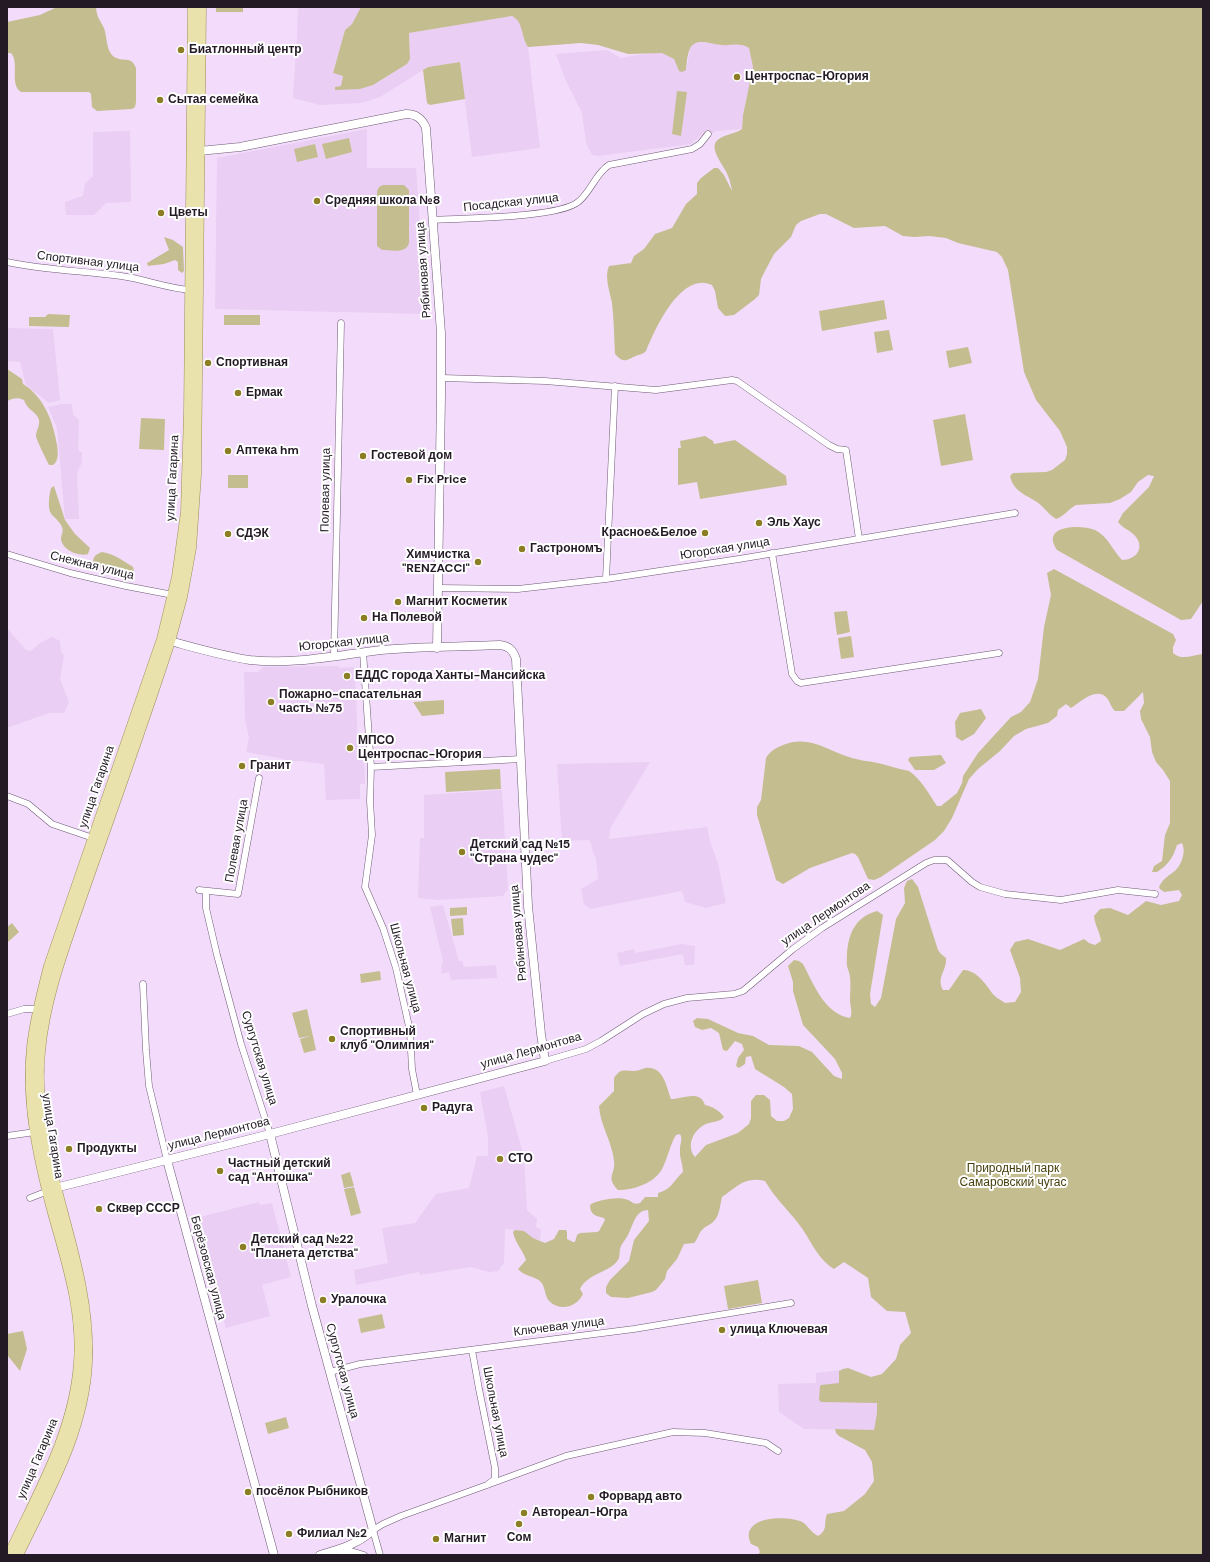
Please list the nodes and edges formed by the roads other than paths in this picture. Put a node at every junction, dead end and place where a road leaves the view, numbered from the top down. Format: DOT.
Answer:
graph roads {
  1 [pos="193,7"];
  2 [pos="201,7"];
  3 [pos="196,89"];
  4 [pos="708,134"];
  5 [pos="196,151"];
  6 [pos="433,220"];
  7 [pos="7,262"];
  8 [pos="194,290"];
  9 [pos="341,324"];
  10 [pos="442,378"];
  11 [pos="615,386"];
  12 [pos="1015,513"];
  13 [pos="859,539"];
  14 [pos="772,553"];
  15 [pos="7,554"];
  16 [pos="606,579"];
  17 [pos="438,588"];
  18 [pos="177,596"];
  19 [pos="166,640"];
  20 [pos="437,648"];
  21 [pos="363,652"];
  22 [pos="999,653"];
  23 [pos="334,656"];
  24 [pos="516,659"];
  25 [pos="521,759"];
  26 [pos="371,767"];
  27 [pos="259,778"];
  28 [pos="7,796"];
  29 [pos="97,840"];
  30 [pos="199,890"];
  31 [pos="206,891"];
  32 [pos="1155,894"];
  33 [pos="143,984"];
  34 [pos="42,1010"];
  35 [pos="7,1014"];
  36 [pos="545,1061"];
  37 [pos="417,1095"];
  38 [pos="35,1132"];
  39 [pos="270,1134"];
  40 [pos="7,1136"];
  41 [pos="167,1160"];
  42 [pos="51,1189"];
  43 [pos="30,1198"];
  44 [pos="792,1303"];
  45 [pos="472,1350"];
  46 [pos="330,1372"];
  47 [pos="778,1451"];
  48 [pos="487,1485"];
  49 [pos="373,1530"];
  50 [pos="335,1551"];
  51 [pos="9,1555"];
  52 [pos="18,1555"];
  53 [pos="274,1555"];
  54 [pos="320,1555"];
  55 [pos="364,1555"];
  56 [pos="380,1555"];
  1 -- 3 [label="main road, улица Гагарина"];
  2 -- 3 [label="main road, улица Гагарина"];
  3 -- 5 [label="main road, улица Гагарина"];
  4 -- 6 [label="street, Посадская улица"];
  5 -- 6 [label="street, Рябиновая улица"];
  5 -- 8 [label="main road, улица Гагарина"];
  6 -- 10 [label="street, Рябиновая улица"];
  7 -- 8 [label="street, Спортивная улица"];
  8 -- 18 [label="main road, улица Гагарина"];
  9 -- 23 [label="street, Полевая улица"];
  10 -- 11 [label="street"];
  10 -- 17 [label="street, Рябиновая улица"];
  11 -- 13 [label="street"];
  11 -- 16 [label="street"];
  12 -- 13 [label="street, Югорская улица"];
  13 -- 14 [label="street, Югорская улица"];
  14 -- 16 [label="street, Югорская улица"];
  14 -- 22 [label="street"];
  15 -- 18 [label="street, Снежная улица"];
  16 -- 17 [label="street, Югорская улица"];
  17 -- 20 [label="street, Рябиновая улица"];
  18 -- 19 [label="main road, улица Гагарина"];
  19 -- 23 [label="street, Югорская улица"];
  19 -- 29 [label="main road, улица Гагарина"];
  20 -- 21 [label="street, Югорская улица"];
  20 -- 24 [label="street, Югорская улица"];
  21 -- 23 [label="street, Югорская улица"];
  21 -- 26 [label="street"];
  24 -- 25 [label="street, Рябиновая улица"];
  25 -- 26 [label="street"];
  25 -- 36 [label="street, Рябиновая улица"];
  26 -- 37 [label="street, Школьная улица"];
  27 -- 31 [label="street, Полевая улица"];
  28 -- 29 [label="street"];
  29 -- 34 [label="main road, улица Гагарина"];
  30 -- 31 [label="street, Полевая улица"];
  31 -- 39 [label="street, Сургутская улица"];
  32 -- 36 [label="street, улица Лермонтова"];
  33 -- 41 [label="street, Берёзовская улица"];
  34 -- 35 [label="street"];
  34 -- 38 [label="main road, улица Гагарина"];
  34 -- 42 [label="main road, улица Гагарина"];
  36 -- 37 [label="street, улица Лермонтова"];
  37 -- 39 [label="street, улица Лермонтова"];
  38 -- 40 [label="street"];
  38 -- 42 [label="main road, улица Гагарина"];
  39 -- 41 [label="street, улица Лермонтова"];
  39 -- 46 [label="street, Сургутская улица"];
  41 -- 42 [label="street, улица Лермонтова"];
  41 -- 53 [label="street, Берёзовская улица"];
  42 -- 43 [label="street"];
  42 -- 51 [label="main road, улица Гагарина"];
  42 -- 52 [label="main road, улица Гагарина"];
  44 -- 45 [label="street, Ключевая улица"];
  45 -- 46 [label="street, Ключевая улица"];
  45 -- 48 [label="street, Школьная улица"];
  46 -- 49 [label="street, Сургутская улица"];
  47 -- 48 [label="street"];
  48 -- 49 [label="street"];
  49 -- 50 [label="street"];
  49 -- 56 [label="street, Сургутская улица"];
  50 -- 54 [label="street"];
  50 -- 55 [label="street"];
}
